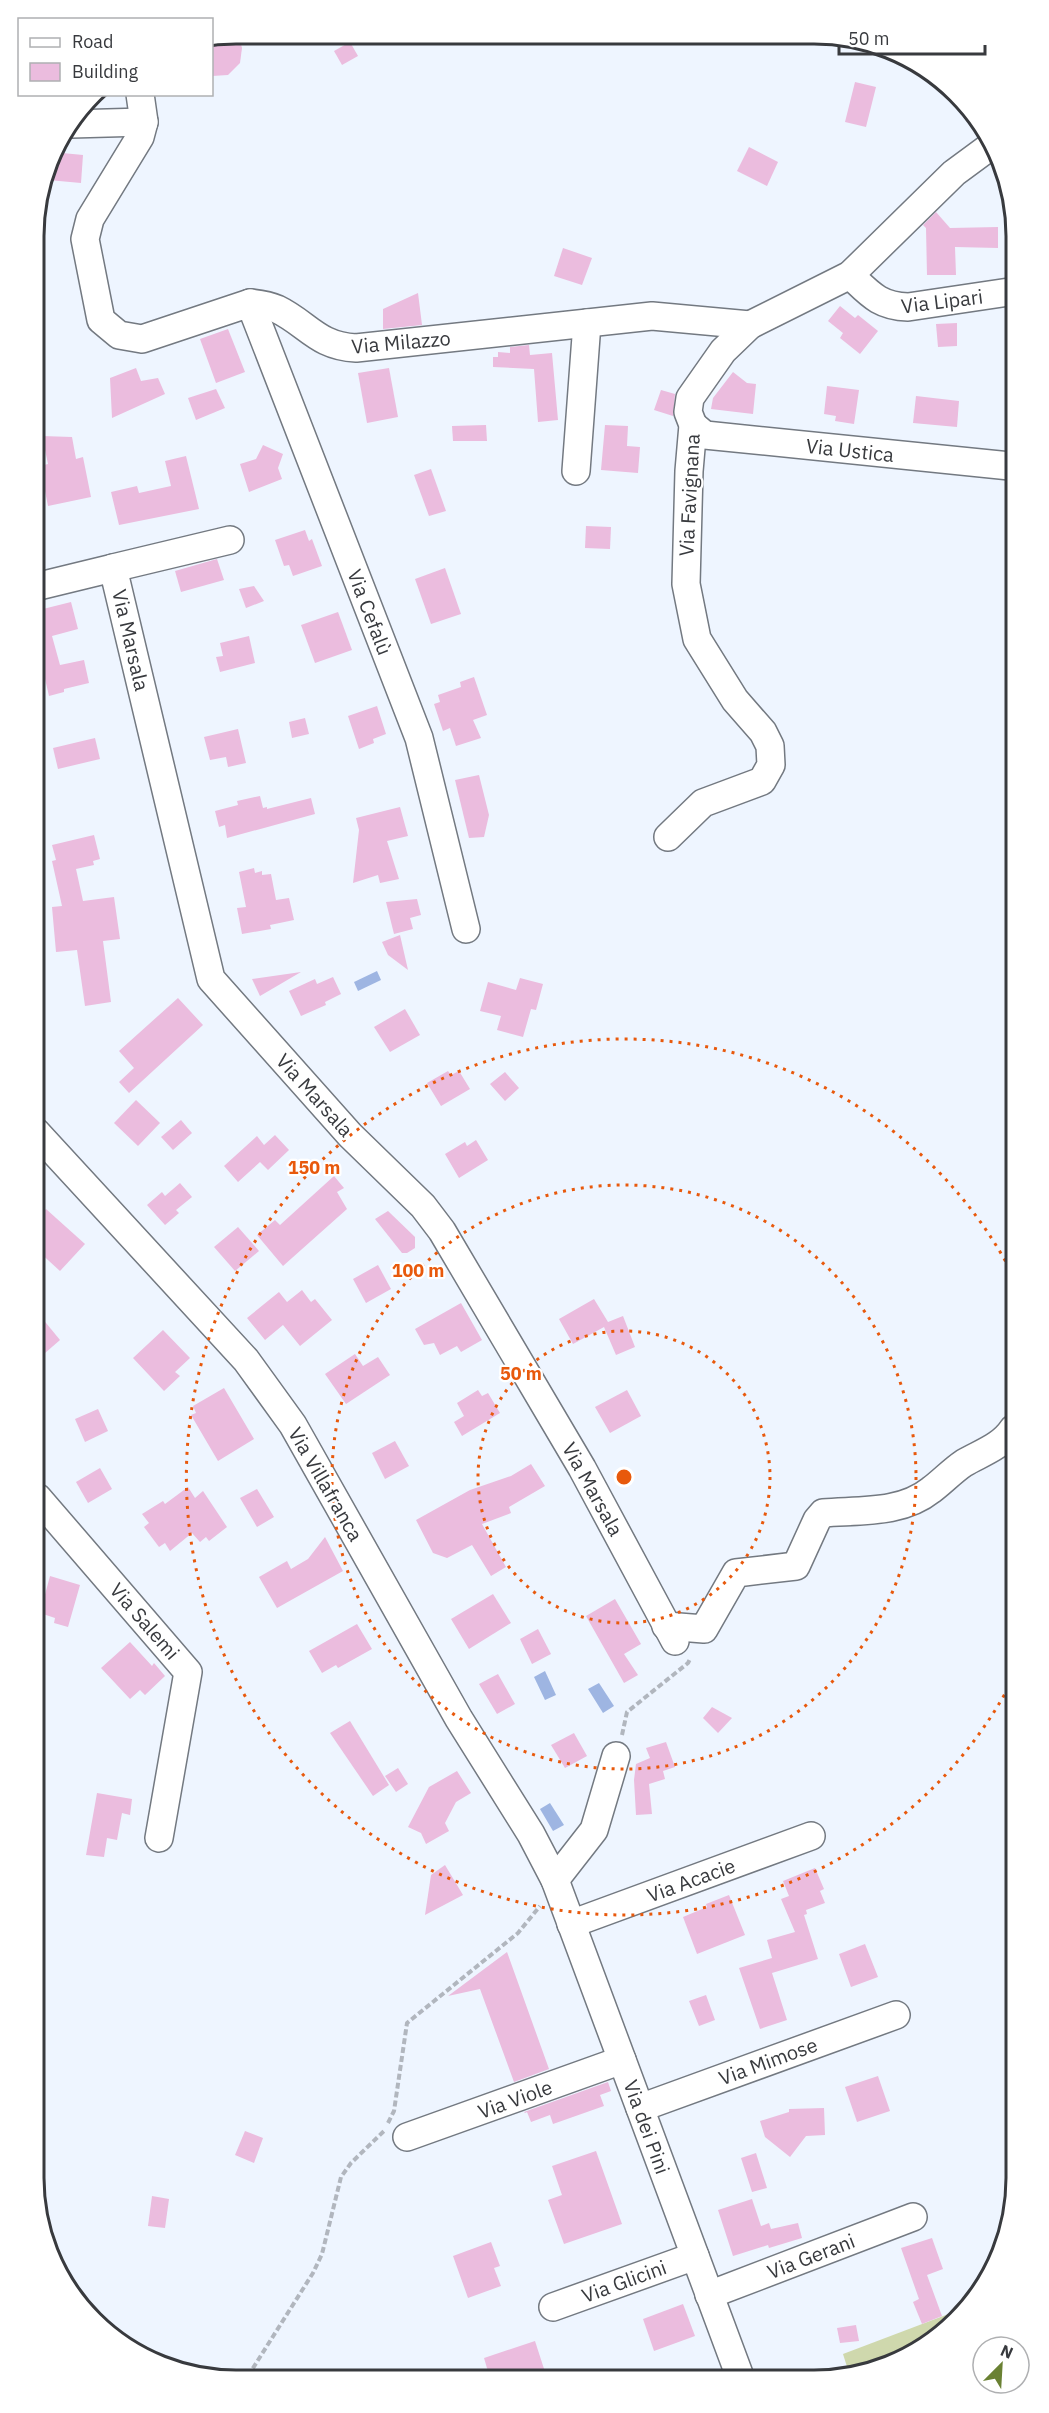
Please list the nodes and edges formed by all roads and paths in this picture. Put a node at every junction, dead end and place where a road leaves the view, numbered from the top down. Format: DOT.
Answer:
graph roads {
  1 [pos="140,96"];
  2 [pos="144,122"];
  3 [pos="80,124"];
  4 [pos="985,150"];
  5 [pos="850,275"];
  6 [pos="1006,292"];
  7 [pos="250,303"];
  8 [pos="587,323"];
  9 [pos="750,325"];
  10 [pos="693,426"];
  11 [pos="1006,466"];
  12 [pos="576,471"];
  13 [pos="230,540"];
  14 [pos="113,568"];
  15 [pos="44,585"];
  16 [pos="668,837"];
  17 [pos="466,929"];
  18 [pos="44,1141"];
  19 [pos="1005,1438"];
  20 [pos="44,1505"];
  21 [pos="704,1629"];
  22 [pos="616,1756"];
  23 [pos="811,1836"];
  24 [pos="159,1838"];
  25 [pos="555,1880"];
  26 [pos="571,1924"];
  27 [pos="896,2014"];
  28 [pos="622,2060"];
  29 [pos="640,2108"];
  30 [pos="407,2137"];
  31 [pos="913,2217"];
  32 [pos="695,2256"];
  33 [pos="710,2295"];
  34 [pos="553,2307"];
  35 [pos="252,2370"];
  36 [pos="738,2370"];
  1 -- 2 [label="street"];
  2 -- 3 [label="street"];
  2 -- 7 [label="street"];
  4 -- 5 [label="street, Via Favignana"];
  5 -- 6 [label="street, Via Lipari"];
  5 -- 9 [label="street, Via Favignana"];
  7 -- 8 [label="street, Via Milazzo"];
  7 -- 17 [label="street, Via Cefalù"];
  8 -- 9 [label="street, Via Milazzo"];
  8 -- 12 [label="street"];
  9 -- 10 [label="street, Via Favignana"];
  10 -- 11 [label="street, Via Ustica"];
  10 -- 16 [label="street, Via Favignana"];
  13 -- 14 [label="street"];
  14 -- 15 [label="street, Via Marsala"];
  14 -- 21 [label="street, Via Marsala"];
  18 -- 25 [label="street, Via Villafranca"];
  19 -- 21 [label="street"];
  20 -- 24 [label="street, Via Salemi"];
  21 -- 22 [label="path"];
  22 -- 25 [label="street"];
  23 -- 26 [label="street, Via Acacie"];
  25 -- 26 [label="street, Via dei Pini"];
  25 -- 35 [label="path"];
  26 -- 28 [label="street, Via dei Pini"];
  27 -- 29 [label="street, Via Mimose"];
  28 -- 29 [label="street, Via dei Pini"];
  28 -- 30 [label="street, Via Viole"];
  29 -- 32 [label="street, Via dei Pini"];
  31 -- 33 [label="street, Via Gerani"];
  32 -- 33 [label="street, Via dei Pini"];
  32 -- 34 [label="street, Via Glicini"];
  33 -- 36 [label="street, Via dei Pini"];
}
